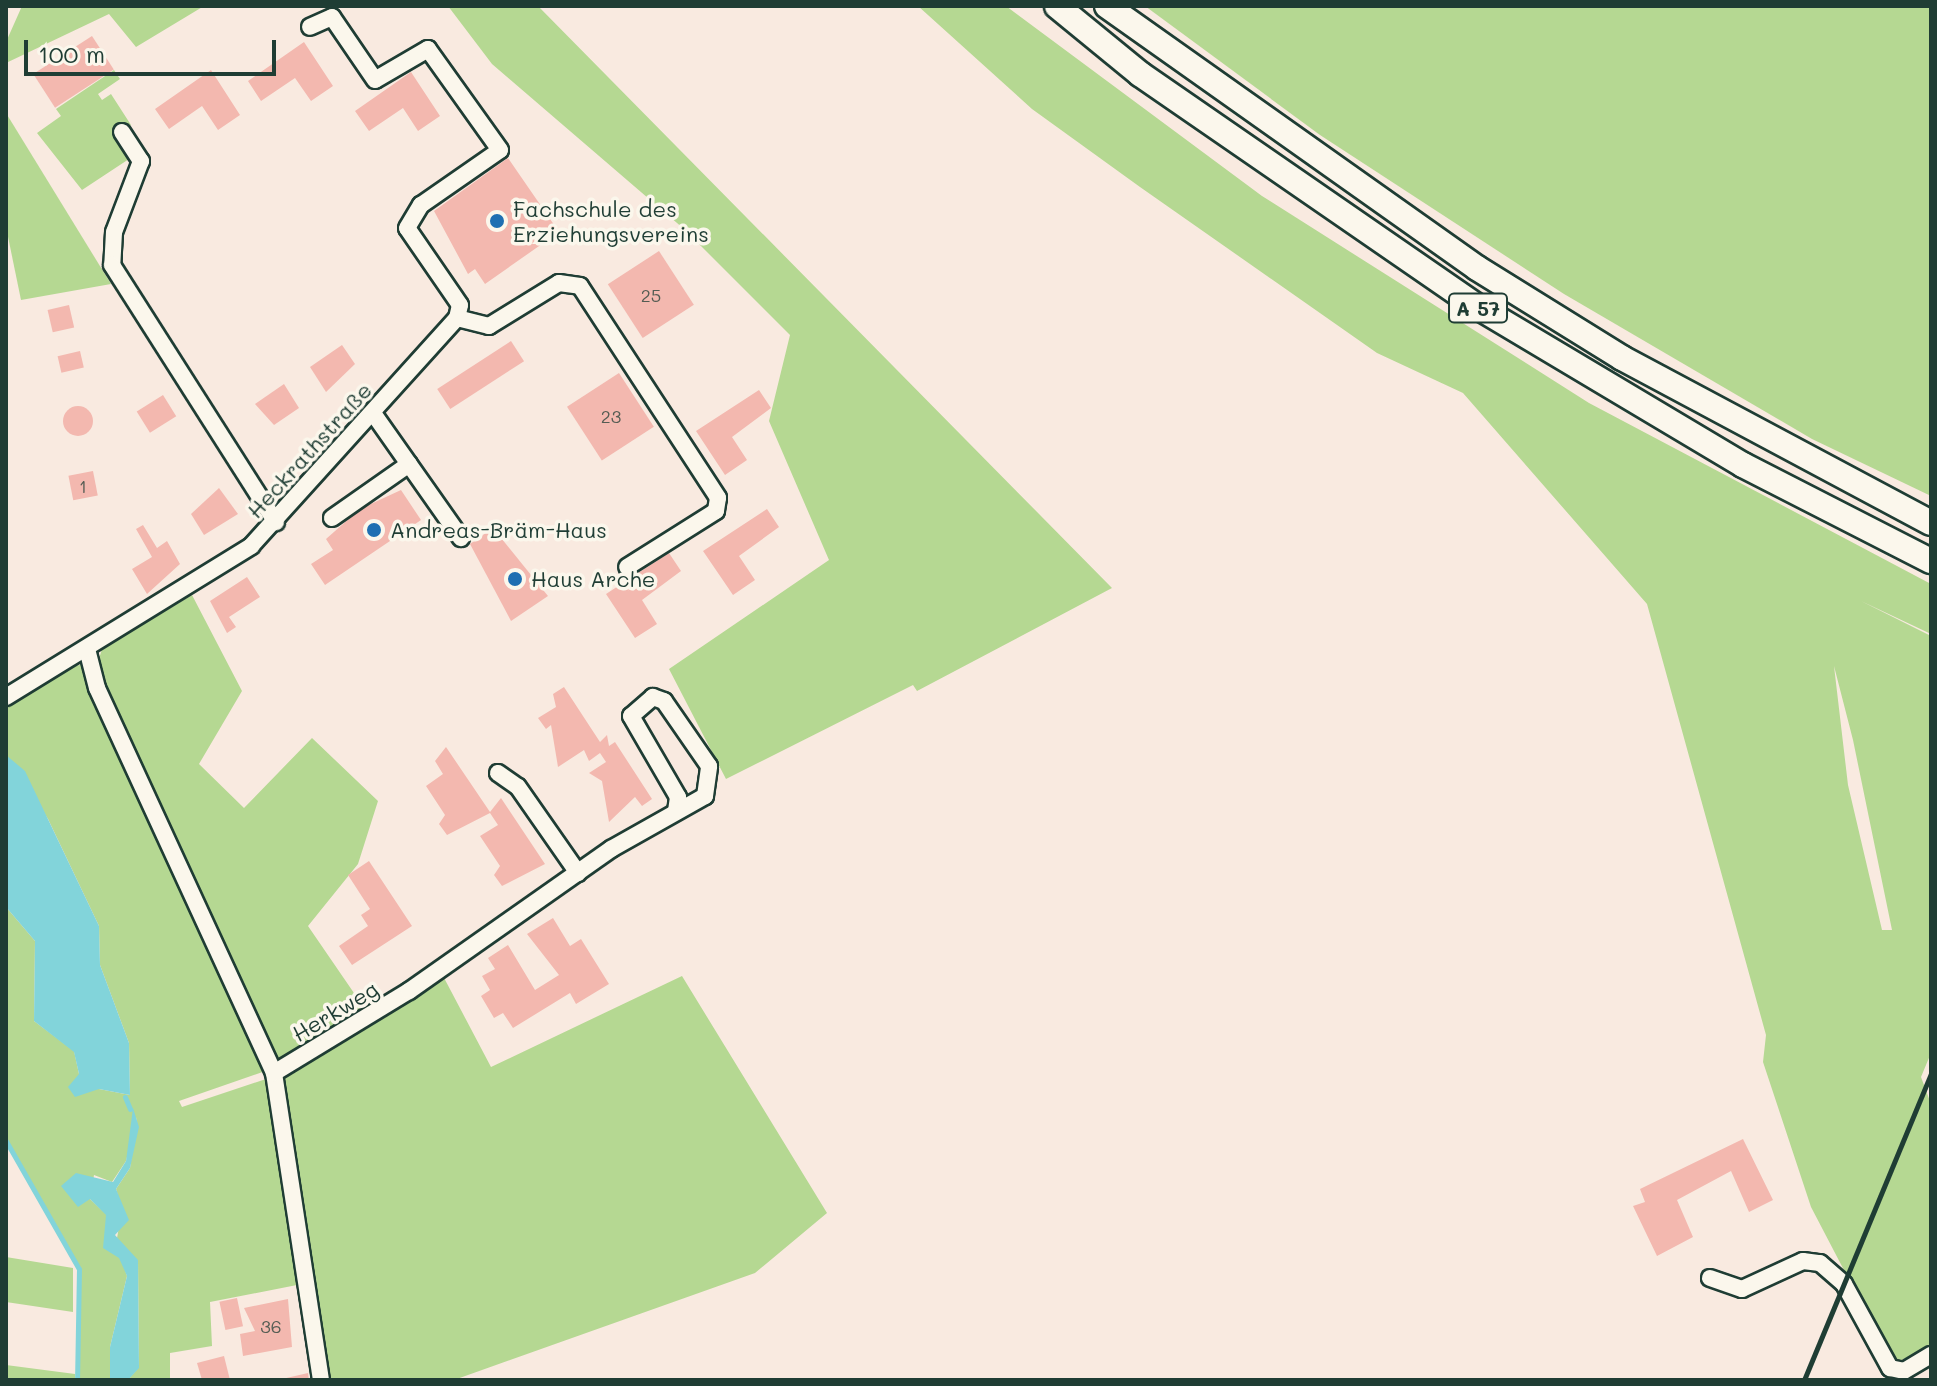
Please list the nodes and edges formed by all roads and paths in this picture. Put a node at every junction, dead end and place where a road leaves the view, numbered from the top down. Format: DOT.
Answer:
graph roads {
  1 [pos="1057,6"];
  2 [pos="1107,6"];
  3 [pos="310,27"];
  4 [pos="122,132"];
  5 [pos="457,318"];
  6 [pos="373,413"];
  7 [pos="409,464"];
  8 [pos="332,518"];
  9 [pos="276,522"];
  10 [pos="1931,523"];
  11 [pos="461,538"];
  12 [pos="1931,561"];
  13 [pos="627,567"];
  14 [pos="87,649"];
  15 [pos="6,697"];
  16 [pos="498,773"];
  17 [pos="676,812"];
  18 [pos="578,873"];
  19 [pos="274,1073"];
  20 [pos="1710,1278"];
  21 [pos="1931,1355"];
  22 [pos="321,1380"];
  1 -- 12 [label="highway, A 57"];
  2 -- 10 [label="highway, A 57"];
  3 -- 5 [label="street"];
  4 -- 9 [label="street"];
  5 -- 6 [label="street, Heckrathstraße"];
  5 -- 13 [label="street"];
  6 -- 7 [label="street"];
  6 -- 9 [label="street, Heckrathstraße"];
  7 -- 8 [label="street"];
  7 -- 11 [label="street"];
  9 -- 14 [label="street, Heckrathstraße"];
  14 -- 15 [label="street, Heckrathstraße"];
  14 -- 19 [label="street"];
  16 -- 18 [label="street"];
  17 -- 17 [label="street, Herkweg"];
  17 -- 18 [label="street, Herkweg"];
  18 -- 19 [label="street, Herkweg"];
  19 -- 22 [label="street"];
  20 -- 21 [label="street"];
}
